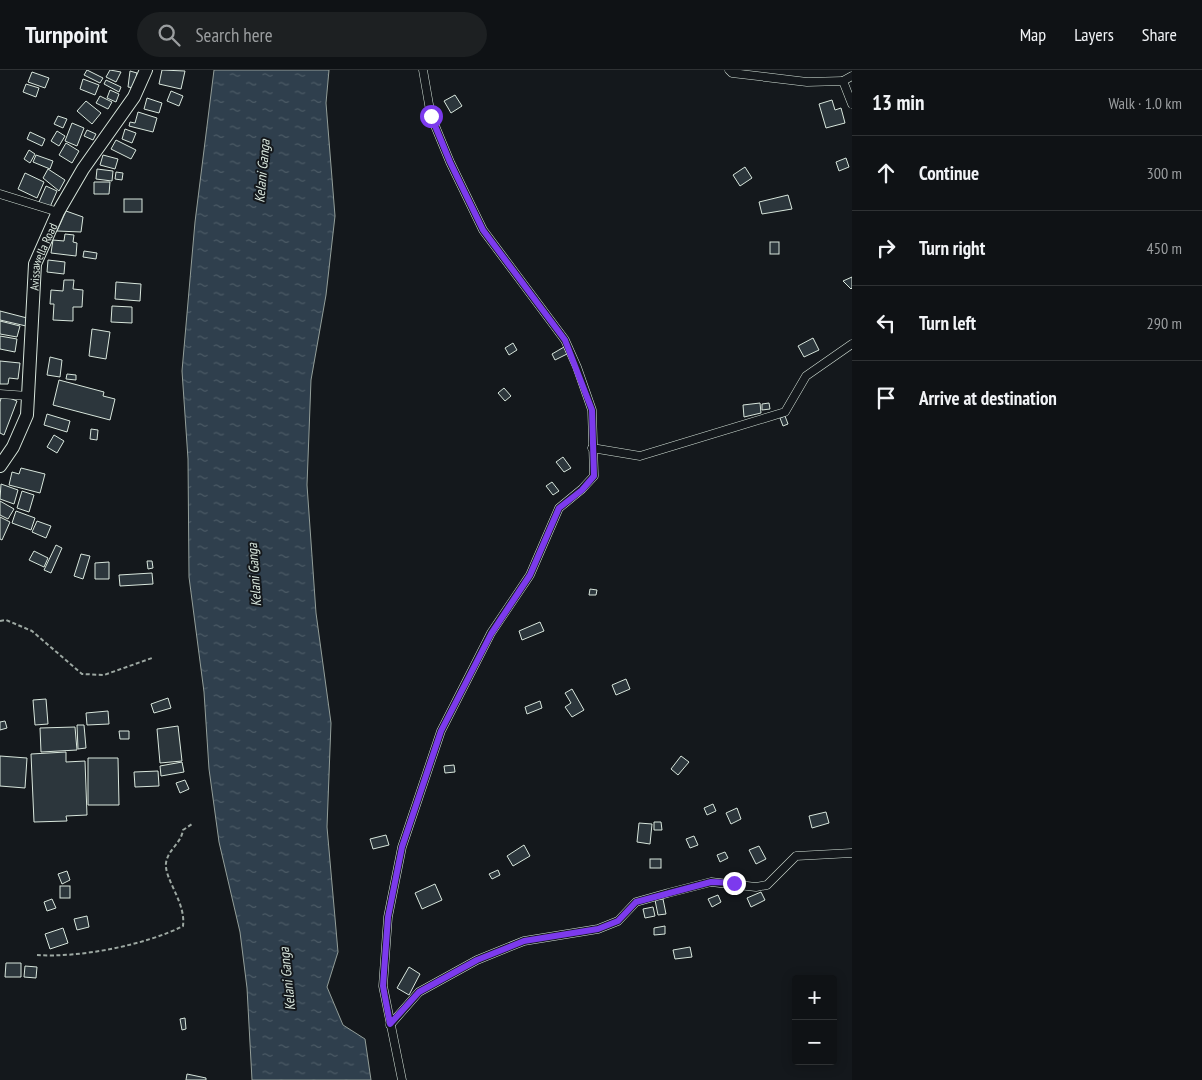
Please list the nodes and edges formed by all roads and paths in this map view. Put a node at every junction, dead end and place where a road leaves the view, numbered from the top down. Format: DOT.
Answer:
graph roads {
  1 [pos="146,70"];
  2 [pos="422,70"];
  3 [pos="729,70"];
  4 [pos="852,76"];
  5 [pos="843,81"];
  6 [pos="852,104"];
  7 [pos="0,194"];
  8 [pos="58,212"];
  9 [pos="852,344"];
  10 [pos="0,394"];
  11 [pos="28,396"];
  12 [pos="592,448"];
  13 [pos="0,466"];
  14 [pos="0,621"];
  15 [pos="152,658"];
  16 [pos="192,824"];
  17 [pos="852,853"];
  18 [pos="37,955"];
  19 [pos="390,1024"];
  20 [pos="402,1080"];
  1 -- 8 [label="main road, Avissawella Road"];
  2 -- 12 [label="street"];
  3 -- 5 [label="street"];
  4 -- 5 [label="street"];
  5 -- 6 [label="street"];
  7 -- 8 [label="street"];
  8 -- 11 [label="main road, Avissawella Road"];
  9 -- 12 [label="street"];
  10 -- 11 [label="street"];
  11 -- 13 [label="main road, Avissawella Road"];
  12 -- 19 [label="street"];
  14 -- 15 [label="path"];
  16 -- 18 [label="path"];
  17 -- 19 [label="street"];
  19 -- 20 [label="street"];
}
